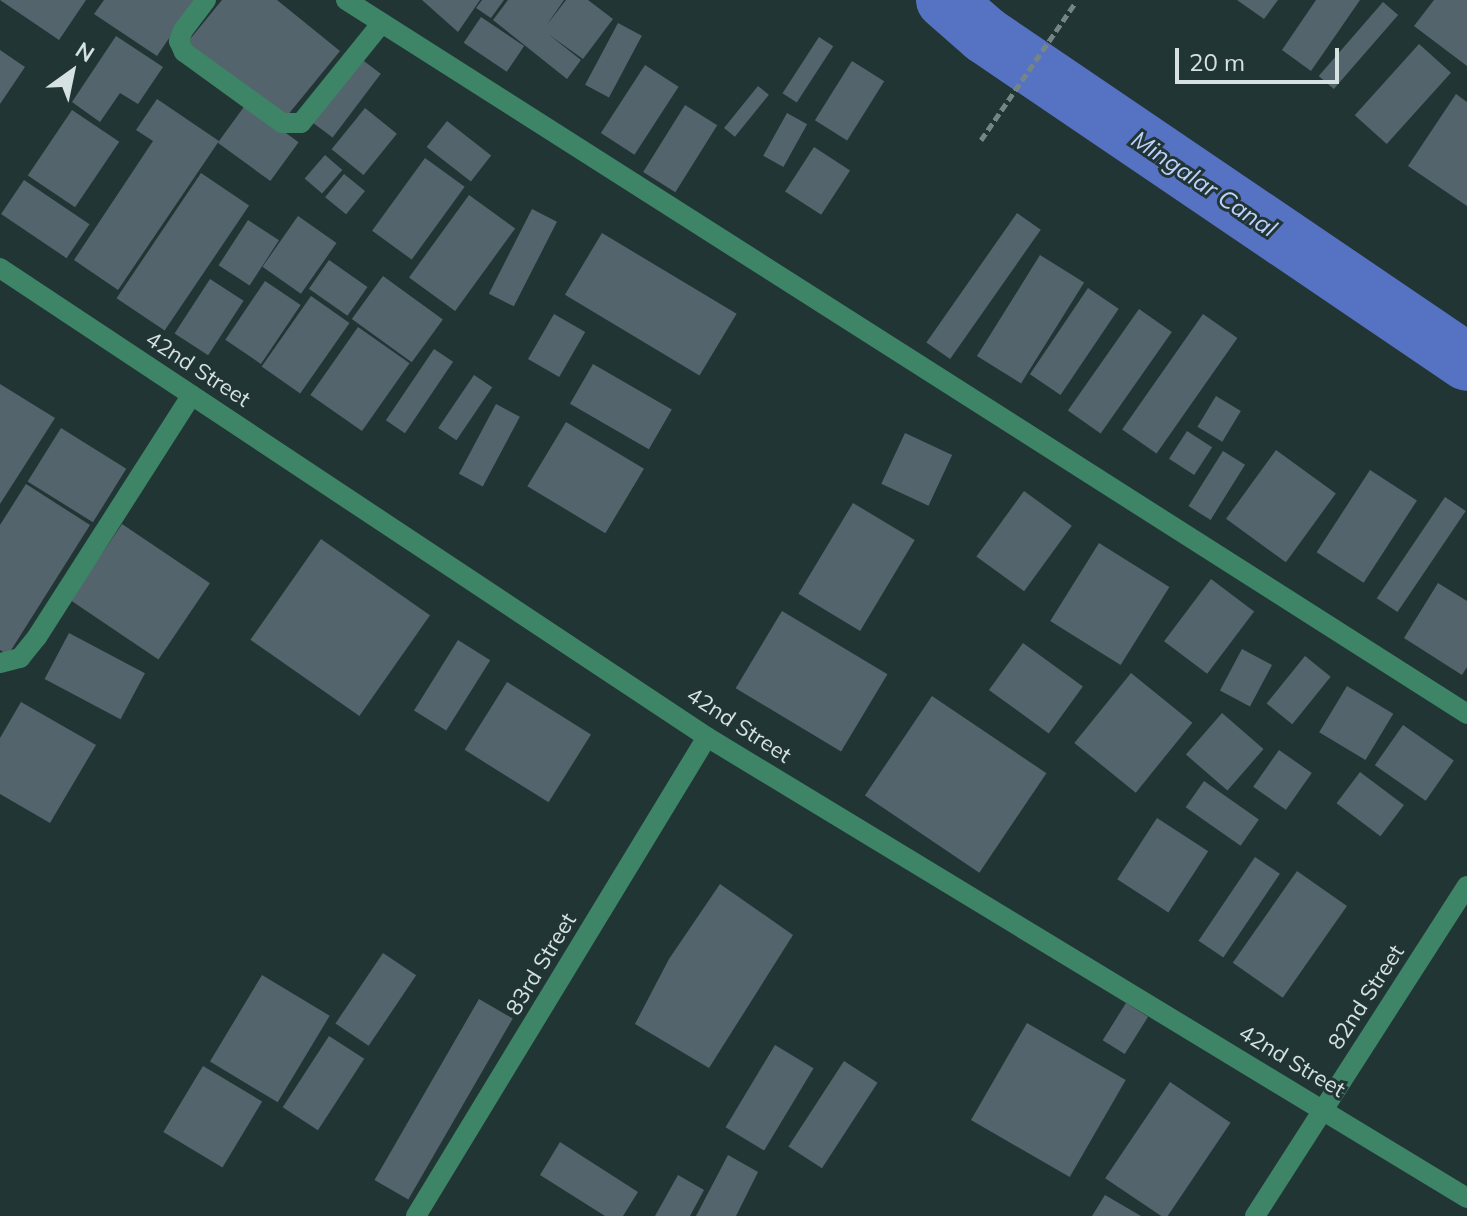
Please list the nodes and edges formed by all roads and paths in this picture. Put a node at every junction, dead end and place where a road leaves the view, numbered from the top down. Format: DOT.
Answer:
graph roads {
  1 [pos="206,0"];
  2 [pos="346,0"];
  3 [pos="1075,3"];
  4 [pos="380,25"];
  5 [pos="981,140"];
  6 [pos="0,268"];
  7 [pos="192,395"];
  8 [pos="0,663"];
  9 [pos="1467,714"];
  10 [pos="707,737"];
  11 [pos="1467,886"];
  12 [pos="1324,1108"];
  13 [pos="1467,1198"];
  14 [pos="421,1214"];
  15 [pos="1255,1216"];
  1 -- 4 [label="street"];
  2 -- 4 [label="street"];
  3 -- 5 [label="path"];
  4 -- 9 [label="street"];
  6 -- 7 [label="street, 42nd Street"];
  7 -- 8 [label="street"];
  7 -- 10 [label="street, 42nd Street"];
  10 -- 12 [label="street, 42nd Street"];
  10 -- 14 [label="street, 83rd Street"];
  11 -- 12 [label="street, 82nd Street"];
  12 -- 13 [label="street, 42nd Street"];
  12 -- 15 [label="street, 82nd Street"];
}
